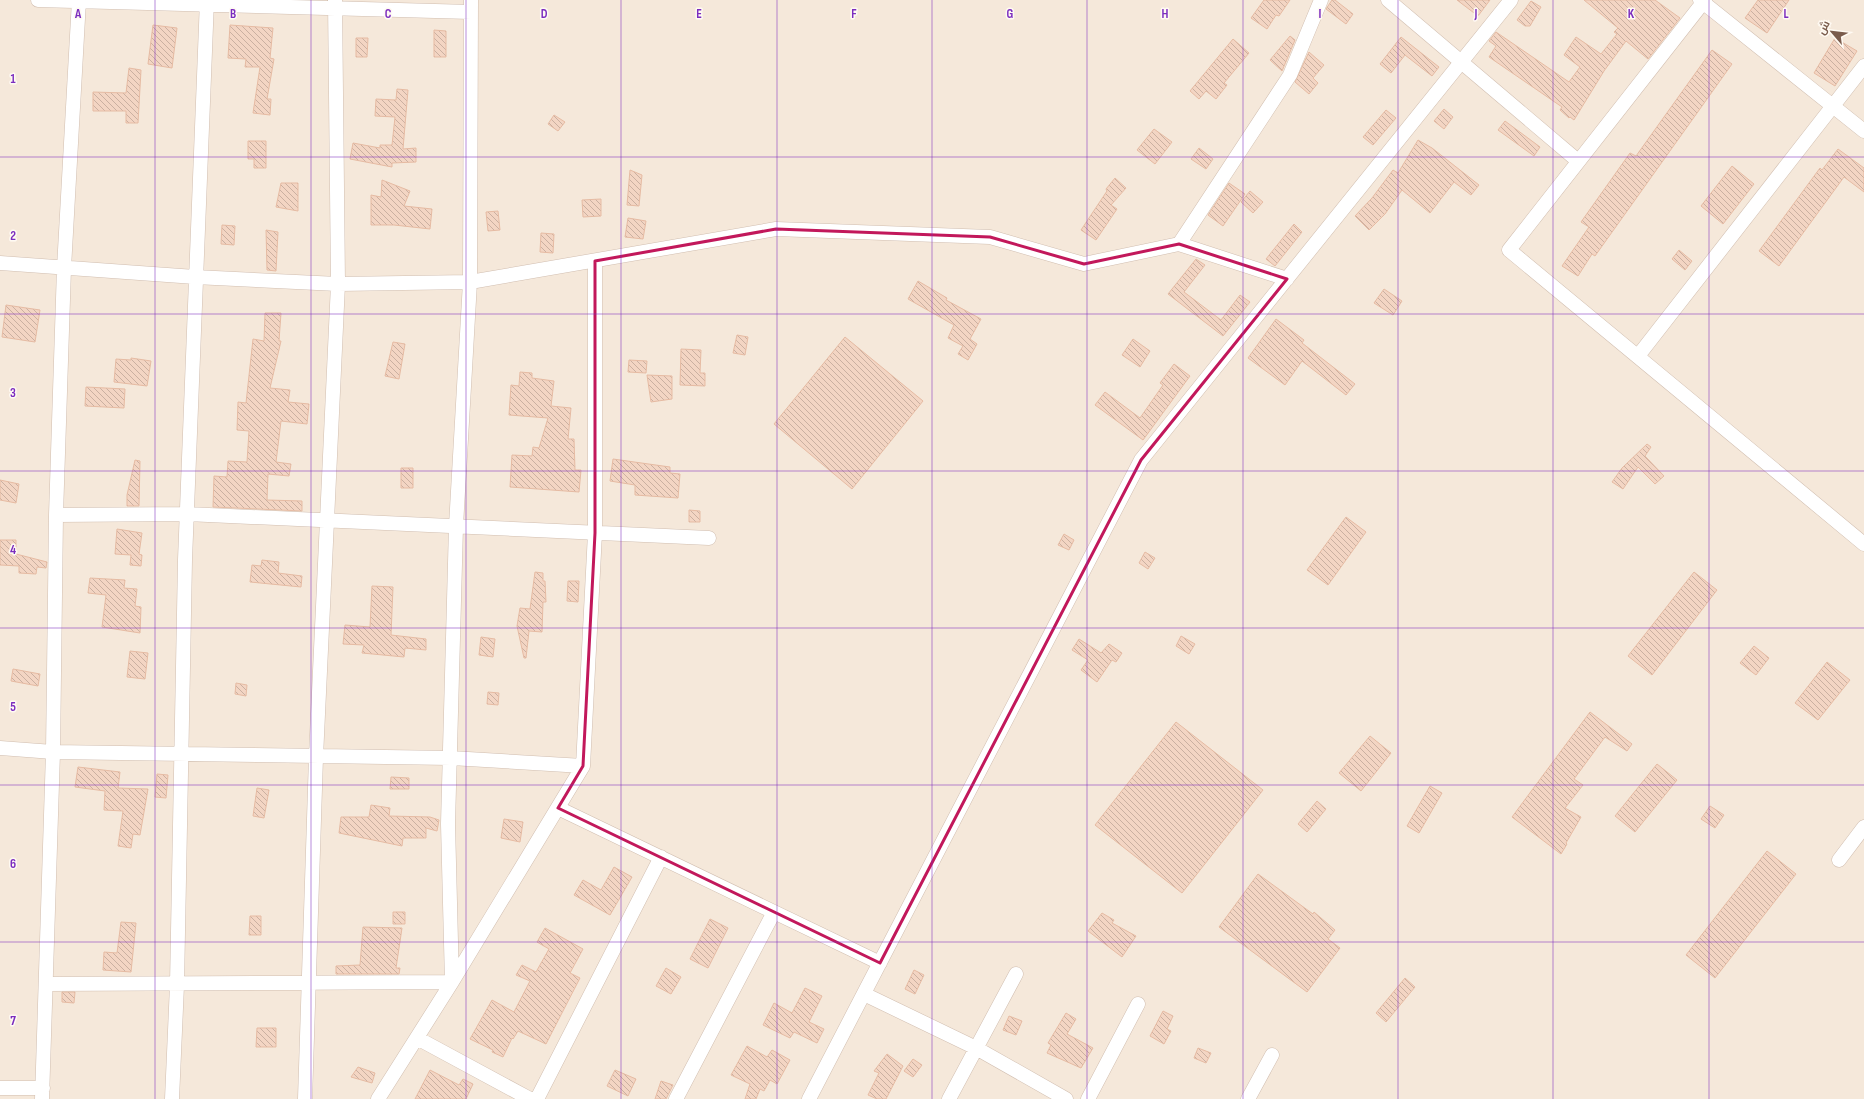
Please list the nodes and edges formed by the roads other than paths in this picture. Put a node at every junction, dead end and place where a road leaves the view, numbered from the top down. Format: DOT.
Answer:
graph roads {
  1 [pos="38,0"];
  2 [pos="79,0"];
  3 [pos="1321,0"];
  4 [pos="1388,0"];
  5 [pos="1511,0"];
  6 [pos="1703,1"];
  7 [pos="206,2"];
  8 [pos="334,4"];
  9 [pos="471,6"];
  10 [pos="1461,62"];
  11 [pos="1864,66"];
  12 [pos="1832,106"];
  13 [pos="1864,131"];
  14 [pos="1578,161"];
  15 [pos="1179,244"];
  16 [pos="595,261"];
  17 [pos="0,263"];
  18 [pos="64,268"];
  19 [pos="195,277"];
  20 [pos="1287,279"];
  21 [pos="470,282"];
  22 [pos="338,284"];
  23 [pos="1638,356"];
  24 [pos="187,514"];
  25 [pos="56,515"];
  26 [pos="327,519"];
  27 [pos="456,526"];
  28 [pos="595,533"];
  29 [pos="709,538"];
  30 [pos="1864,544"];
  31 [pos="0,748"];
  32 [pos="53,752"];
  33 [pos="182,754"];
  34 [pos="316,757"];
  35 [pos="451,758"];
  36 [pos="583,766"];
  37 [pos="558,808"];
  38 [pos="1864,827"];
  39 [pos="661,858"];
  40 [pos="1839,860"];
  41 [pos="774,912"];
  42 [pos="880,963"];
  43 [pos="1016,974"];
  44 [pos="452,982"];
  45 [pos="177,983"];
  46 [pos="309,983"];
  47 [pos="46,984"];
  48 [pos="864,994"];
  49 [pos="1138,1004"];
  50 [pos="417,1038"];
  51 [pos="976,1048"];
  52 [pos="1272,1055"];
  53 [pos="0,1088"];
  54 [pos="43,1094"];
  55 [pos="172,1099"];
  56 [pos="305,1099"];
  57 [pos="378,1099"];
  58 [pos="530,1099"];
  59 [pos="537,1099"];
  60 [pos="676,1099"];
  61 [pos="809,1099"];
  62 [pos="949,1099"];
  63 [pos="1066,1099"];
  64 [pos="1088,1099"];
  65 [pos="1248,1099"];
  1 -- 2 [label="street"];
  2 -- 7 [label="street"];
  2 -- 18 [label="street"];
  3 -- 15 [label="street"];
  4 -- 10 [label="street"];
  5 -- 10 [label="street"];
  6 -- 12 [label="street"];
  6 -- 14 [label="street"];
  7 -- 8 [label="street"];
  7 -- 19 [label="street"];
  8 -- 9 [label="street"];
  8 -- 22 [label="street"];
  9 -- 21 [label="street"];
  10 -- 14 [label="street"];
  10 -- 20 [label="street"];
  11 -- 12 [label="street"];
  12 -- 13 [label="street"];
  12 -- 23 [label="street"];
  14 -- 23 [label="street"];
  15 -- 16 [label="street"];
  15 -- 20 [label="street"];
  16 -- 21 [label="street"];
  16 -- 28 [label="street"];
  17 -- 18 [label="street"];
  18 -- 19 [label="street"];
  18 -- 25 [label="street"];
  19 -- 22 [label="street"];
  19 -- 24 [label="street"];
  20 -- 42 [label="street"];
  21 -- 22 [label="street"];
  21 -- 27 [label="street"];
  22 -- 26 [label="street"];
  23 -- 30 [label="street"];
  24 -- 25 [label="street"];
  24 -- 26 [label="street"];
  24 -- 33 [label="street"];
  25 -- 32 [label="street"];
  26 -- 27 [label="street"];
  26 -- 34 [label="street"];
  27 -- 28 [label="street"];
  27 -- 35 [label="street"];
  28 -- 29 [label="street"];
  28 -- 36 [label="street"];
  31 -- 32 [label="street"];
  32 -- 33 [label="street"];
  32 -- 47 [label="street"];
  33 -- 34 [label="street"];
  33 -- 45 [label="street"];
  34 -- 35 [label="street"];
  34 -- 46 [label="street"];
  35 -- 36 [label="street"];
  35 -- 44 [label="street"];
  36 -- 37 [label="street"];
  37 -- 39 [label="street"];
  37 -- 44 [label="street"];
  38 -- 40 [label="street"];
  39 -- 41 [label="street"];
  39 -- 59 [label="street"];
  41 -- 42 [label="street"];
  41 -- 60 [label="street"];
  42 -- 48 [label="street"];
  43 -- 51 [label="street"];
  44 -- 46 [label="street"];
  44 -- 50 [label="street"];
  45 -- 46 [label="street"];
  45 -- 47 [label="street"];
  45 -- 55 [label="street"];
  46 -- 56 [label="street"];
  47 -- 54 [label="street"];
  48 -- 51 [label="street"];
  48 -- 61 [label="street"];
  49 -- 64 [label="street"];
  50 -- 57 [label="street"];
  50 -- 58 [label="street"];
  51 -- 62 [label="street"];
  51 -- 63 [label="street"];
  52 -- 65 [label="street"];
  53 -- 54 [label="street"];
}
